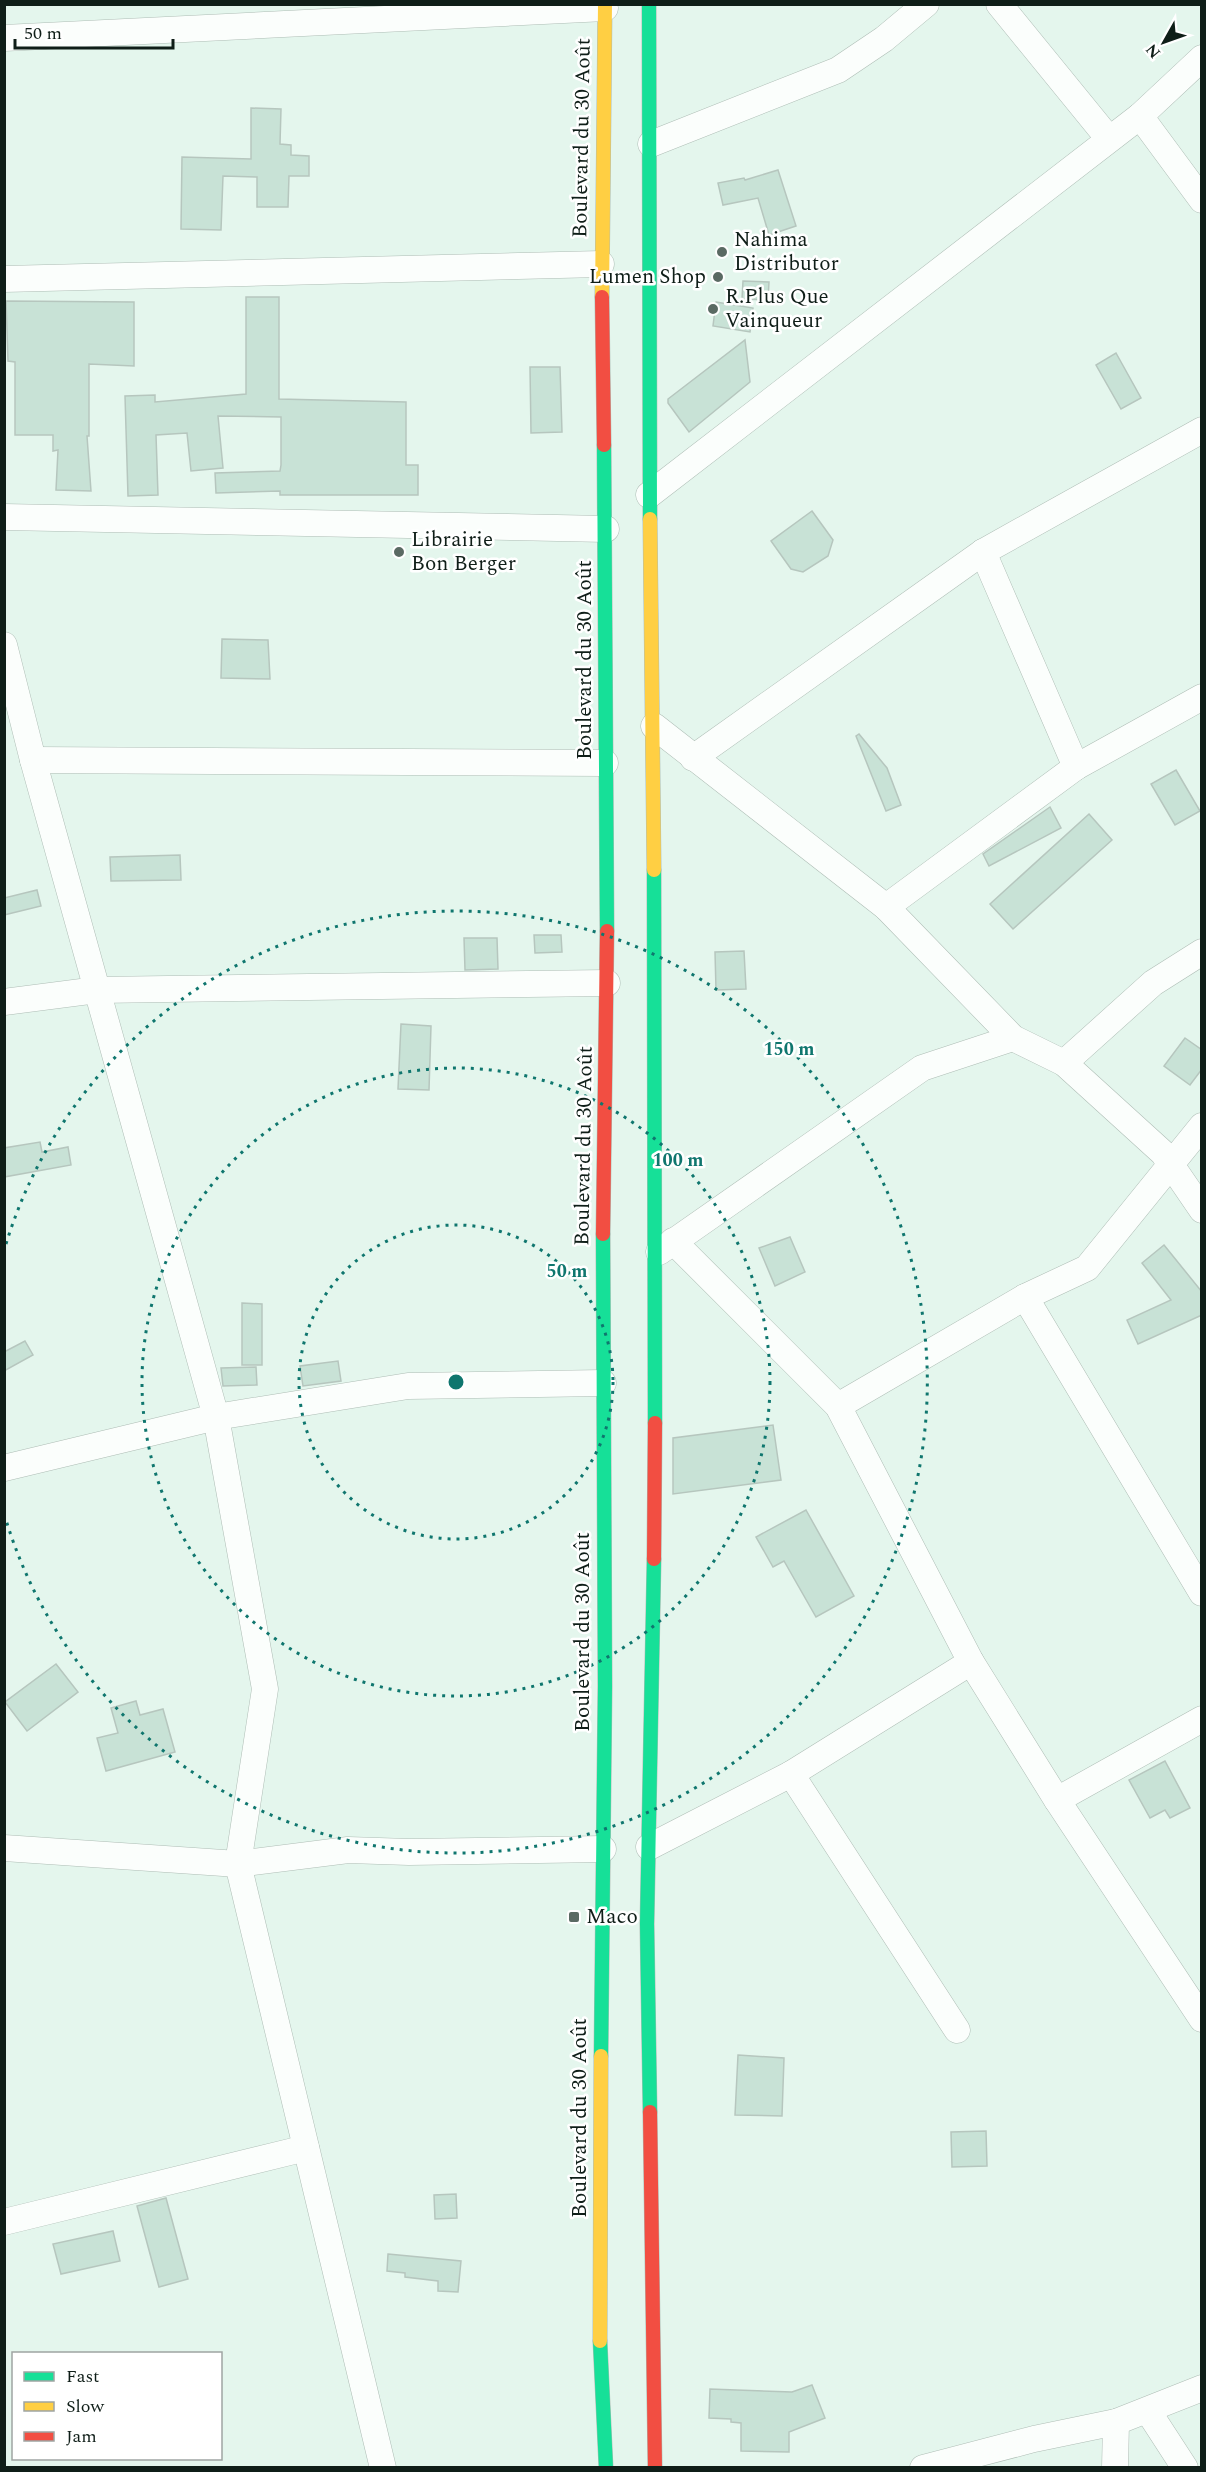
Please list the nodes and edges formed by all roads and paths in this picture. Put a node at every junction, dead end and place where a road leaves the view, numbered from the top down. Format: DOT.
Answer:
graph roads {
  1 [pos="649,4"];
  2 [pos="926,4"];
  3 [pos="999,4"];
  4 [pos="605,6"];
  5 [pos="4,38"];
  6 [pos="1202,58"];
  7 [pos="1140,116"];
  8 [pos="1109,139"];
  9 [pos="651,144"];
  10 [pos="1202,200"];
  11 [pos="601,264"];
  12 [pos="4,279"];
  13 [pos="1202,430"];
  14 [pos="649,495"];
  15 [pos="4,517"];
  16 [pos="606,529"];
  17 [pos="983,552"];
  18 [pos="4,645"];
  19 [pos="1202,697"];
  20 [pos="654,726"];
  21 [pos="693,758"];
  22 [pos="33,760"];
  23 [pos="605,763"];
  24 [pos="1076,767"];
  25 [pos="886,906"];
  26 [pos="1202,952"];
  27 [pos="608,983"];
  28 [pos="98,990"];
  29 [pos="4,1002"];
  30 [pos="1013,1038"];
  31 [pos="1064,1063"];
  32 [pos="1202,1126"];
  33 [pos="1173,1164"];
  34 [pos="1202,1210"];
  35 [pos="664,1248"];
  36 [pos="1025,1297"];
  37 [pos="603,1383"];
  38 [pos="838,1406"];
  39 [pos="216,1417"];
  40 [pos="4,1468"];
  41 [pos="1202,1593"];
  42 [pos="971,1662"];
  43 [pos="1202,1719"];
  44 [pos="791,1774"];
  45 [pos="1057,1800"];
  46 [pos="649,1847"];
  47 [pos="4,1848"];
  48 [pos="603,1849"];
  49 [pos="238,1864"];
  50 [pos="1198,2006"];
  51 [pos="957,2030"];
  52 [pos="306,2148"];
  53 [pos="4,2222"];
  54 [pos="1202,2388"];
  55 [pos="1148,2411"];
  56 [pos="1116,2422"];
  57 [pos="383,2468"];
  58 [pos="606,2468"];
  59 [pos="655,2468"];
  60 [pos="922,2468"];
  61 [pos="1115,2468"];
  62 [pos="1185,2468"];
  1 -- 9 [label="highway"];
  2 -- 9 [label="street"];
  3 -- 8 [label="street"];
  4 -- 5 [label="street"];
  4 -- 11 [label="highway, Boulevard du 30 Août"];
  6 -- 7 [label="street"];
  7 -- 8 [label="street"];
  7 -- 10 [label="street"];
  8 -- 14 [label="street"];
  9 -- 14 [label="highway"];
  11 -- 12 [label="street"];
  11 -- 16 [label="highway, Boulevard du 30 Août"];
  13 -- 17 [label="street"];
  14 -- 20 [label="highway"];
  15 -- 16 [label="street"];
  16 -- 23 [label="highway, Boulevard du 30 Août"];
  17 -- 21 [label="street"];
  17 -- 24 [label="street"];
  18 -- 22 [label="street"];
  19 -- 24 [label="street"];
  20 -- 21 [label="street"];
  20 -- 35 [label="highway"];
  21 -- 25 [label="street"];
  22 -- 23 [label="street"];
  22 -- 28 [label="street"];
  23 -- 27 [label="highway, Boulevard du 30 Août"];
  24 -- 25 [label="street"];
  25 -- 30 [label="street"];
  26 -- 31 [label="street"];
  27 -- 28 [label="street"];
  27 -- 37 [label="highway, Boulevard du 30 Août"];
  28 -- 29 [label="street"];
  28 -- 39 [label="street"];
  30 -- 31 [label="street"];
  30 -- 35 [label="street"];
  31 -- 33 [label="street"];
  32 -- 33 [label="street"];
  33 -- 34 [label="street"];
  33 -- 36 [label="street"];
  35 -- 38 [label="street"];
  35 -- 46 [label="highway"];
  36 -- 38 [label="street"];
  36 -- 41 [label="street"];
  37 -- 39 [label="street"];
  37 -- 48 [label="highway, Boulevard du 30 Août"];
  38 -- 42 [label="street"];
  39 -- 40 [label="street"];
  39 -- 49 [label="street"];
  42 -- 44 [label="street"];
  42 -- 45 [label="street"];
  43 -- 45 [label="street"];
  44 -- 46 [label="street"];
  44 -- 51 [label="street"];
  45 -- 50 [label="street"];
  46 -- 59 [label="highway"];
  47 -- 49 [label="street"];
  48 -- 49 [label="street"];
  48 -- 58 [label="highway, Boulevard du 30 Août"];
  49 -- 52 [label="street"];
  52 -- 53 [label="street"];
  52 -- 57 [label="street"];
  54 -- 55 [label="street"];
  55 -- 56 [label="street"];
  55 -- 62 [label="street"];
  56 -- 60 [label="street"];
  56 -- 61 [label="street"];
}
